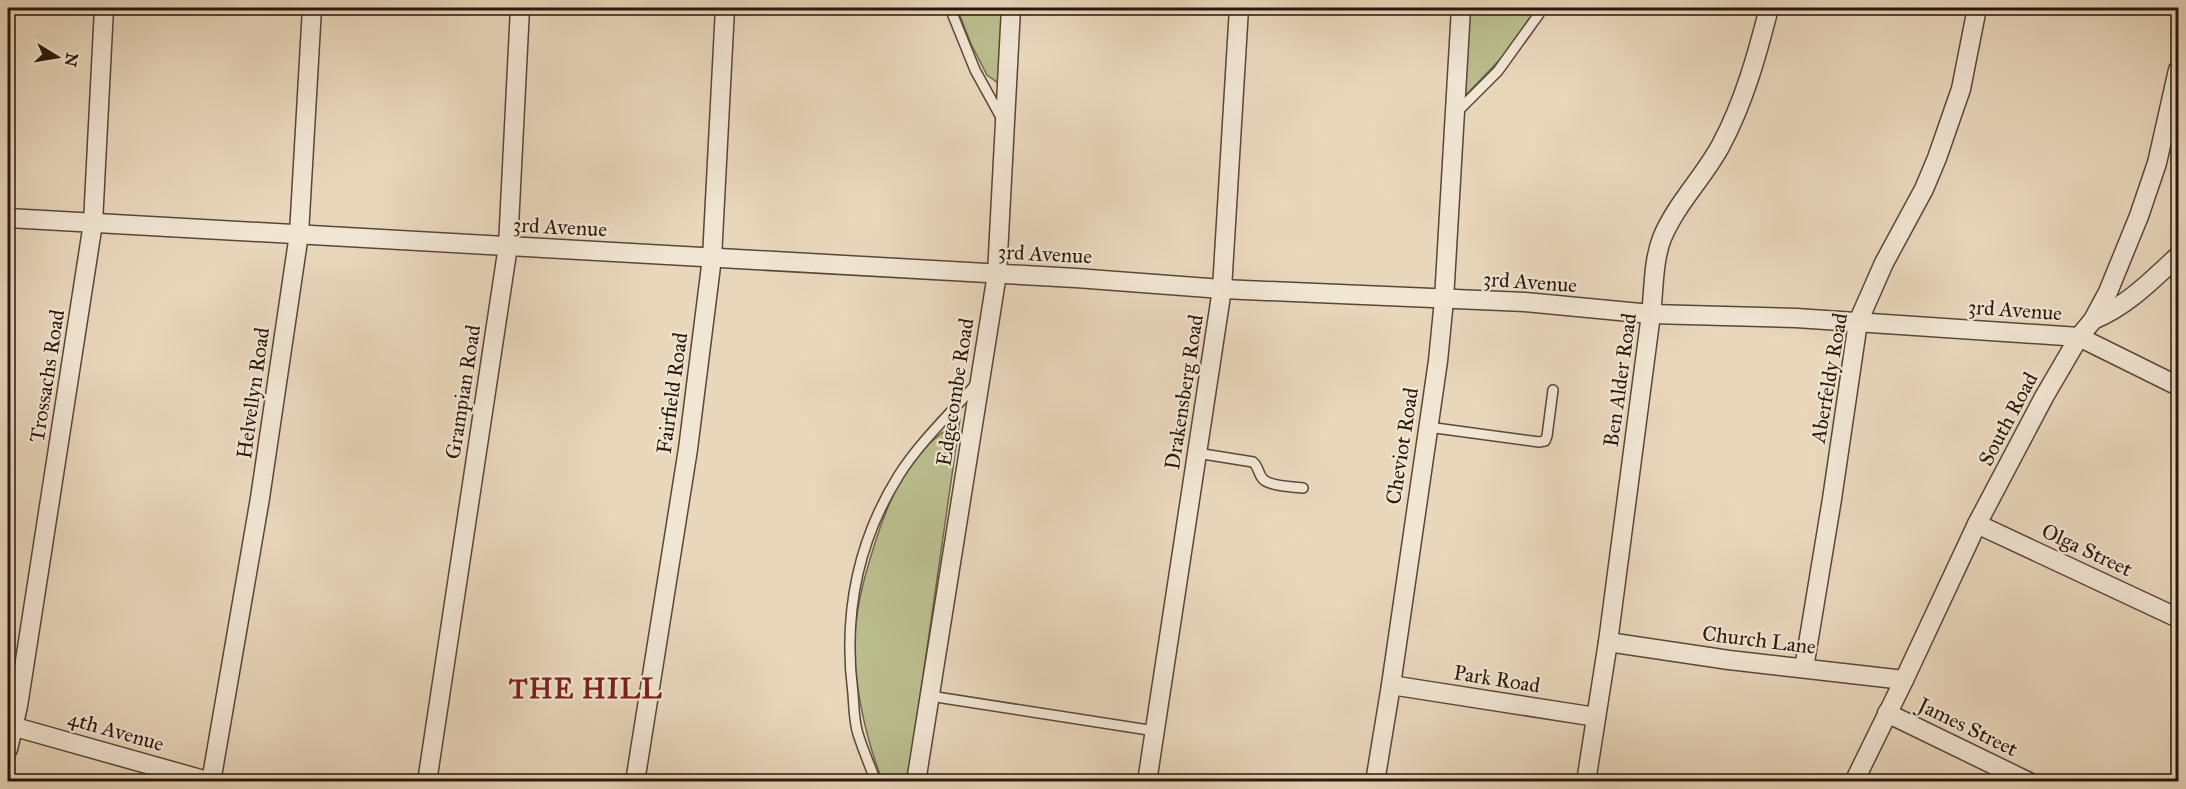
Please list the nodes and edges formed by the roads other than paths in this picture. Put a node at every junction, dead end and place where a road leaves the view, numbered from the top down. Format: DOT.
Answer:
graph roads {
  1 [pos="104,8"];
  2 [pos="312,8"];
  3 [pos="520,8"];
  4 [pos="725,8"];
  5 [pos="950,8"];
  6 [pos="1011,8"];
  7 [pos="1239,8"];
  8 [pos="1461,8"];
  9 [pos="1541,8"];
  10 [pos="1769,8"];
  11 [pos="1977,8"];
  12 [pos="2178,70"];
  13 [pos="1455,115"];
  14 [pos="1004,123"];
  15 [pos="8,218"];
  16 [pos="93,223"];
  17 [pos="299,234"];
  18 [pos="508,246"];
  19 [pos="2178,256"];
  20 [pos="712,258"];
  21 [pos="997,274"];
  22 [pos="1222,289"];
  23 [pos="1444,300"];
  24 [pos="1651,314"];
  25 [pos="2093,320"];
  26 [pos="1858,322"];
  27 [pos="2079,338"];
  28 [pos="979,380"];
  29 [pos="2178,386"];
  30 [pos="1553,390"];
  31 [pos="1428,427"];
  32 [pos="1197,453"];
  33 [pos="1303,488"];
  34 [pos="1977,524"];
  35 [pos="2178,618"];
  36 [pos="1608,642"];
  37 [pos="1804,668"];
  38 [pos="1904,680"];
  39 [pos="1392,685"];
  40 [pos="930,696"];
  41 [pos="1887,713"];
  42 [pos="1596,717"];
  43 [pos="11,725"];
  44 [pos="1155,731"];
  45 [pos="8,749"];
  46 [pos="211,782"];
  47 [pos="428,782"];
  48 [pos="635,782"];
  49 [pos="876,782"];
  50 [pos="916,782"];
  51 [pos="1147,782"];
  52 [pos="1375,782"];
  53 [pos="1586,782"];
  54 [pos="1854,782"];
  55 [pos="2029,782"];
  1 -- 16 [label="street, Trossachs Road"];
  2 -- 17 [label="street, Helvellyn Road"];
  3 -- 18 [label="street, Grampian Road"];
  4 -- 20 [label="street, Fairfield Road"];
  5 -- 14 [label="lane"];
  6 -- 14 [label="street, Edgecombe Road"];
  7 -- 22 [label="street, Drakensberg Road"];
  8 -- 13 [label="street, Cheviot Road"];
  9 -- 13 [label="lane"];
  10 -- 24 [label="street, Ben Alder Road"];
  11 -- 26 [label="street, Aberfeldy Road"];
  12 -- 25 [label="street, South Road"];
  13 -- 23 [label="street, Cheviot Road"];
  14 -- 21 [label="street, Edgecombe Road"];
  15 -- 16 [label="street, 3rd Avenue"];
  16 -- 17 [label="street, 3rd Avenue"];
  16 -- 43 [label="street, Trossachs Road"];
  17 -- 18 [label="street, 3rd Avenue"];
  17 -- 46 [label="street, Helvellyn Road"];
  18 -- 20 [label="street, 3rd Avenue"];
  18 -- 47 [label="street, Grampian Road"];
  19 -- 25 [label="street"];
  20 -- 21 [label="street, 3rd Avenue"];
  20 -- 48 [label="street, Fairfield Road"];
  21 -- 22 [label="street, 3rd Avenue"];
  21 -- 28 [label="street, Edgecombe Road"];
  22 -- 23 [label="street, 3rd Avenue"];
  22 -- 32 [label="street, Drakensberg Road"];
  23 -- 24 [label="street, 3rd Avenue"];
  23 -- 31 [label="street, Cheviot Road"];
  24 -- 26 [label="street, 3rd Avenue"];
  24 -- 36 [label="street, Ben Alder Road"];
  25 -- 27 [label="street, South Road"];
  26 -- 27 [label="street, 3rd Avenue"];
  26 -- 37 [label="street, Aberfeldy Road"];
  27 -- 29 [label="street"];
  27 -- 34 [label="street, South Road"];
  28 -- 40 [label="street, Edgecombe Road"];
  28 -- 49 [label="lane"];
  30 -- 31 [label="lane"];
  31 -- 39 [label="street, Cheviot Road"];
  32 -- 33 [label="lane"];
  32 -- 44 [label="street, Drakensberg Road"];
  34 -- 35 [label="street, Olga Street"];
  34 -- 38 [label="street, South Road"];
  36 -- 37 [label="street, Church Lane"];
  36 -- 42 [label="street, Ben Alder Road"];
  37 -- 38 [label="street, Church Lane"];
  38 -- 41 [label="street, South Road"];
  39 -- 42 [label="street, Park Road"];
  39 -- 52 [label="street, Cheviot Road"];
  40 -- 44 [label="lane"];
  40 -- 50 [label="street, Edgecombe Road"];
  41 -- 54 [label="street, South Road"];
  41 -- 55 [label="street, James Street"];
  42 -- 53 [label="street, Ben Alder Road"];
  43 -- 45 [label="street, Trossachs Road"];
  43 -- 46 [label="street, 4th Avenue"];
  44 -- 51 [label="street, Drakensberg Road"];
}
